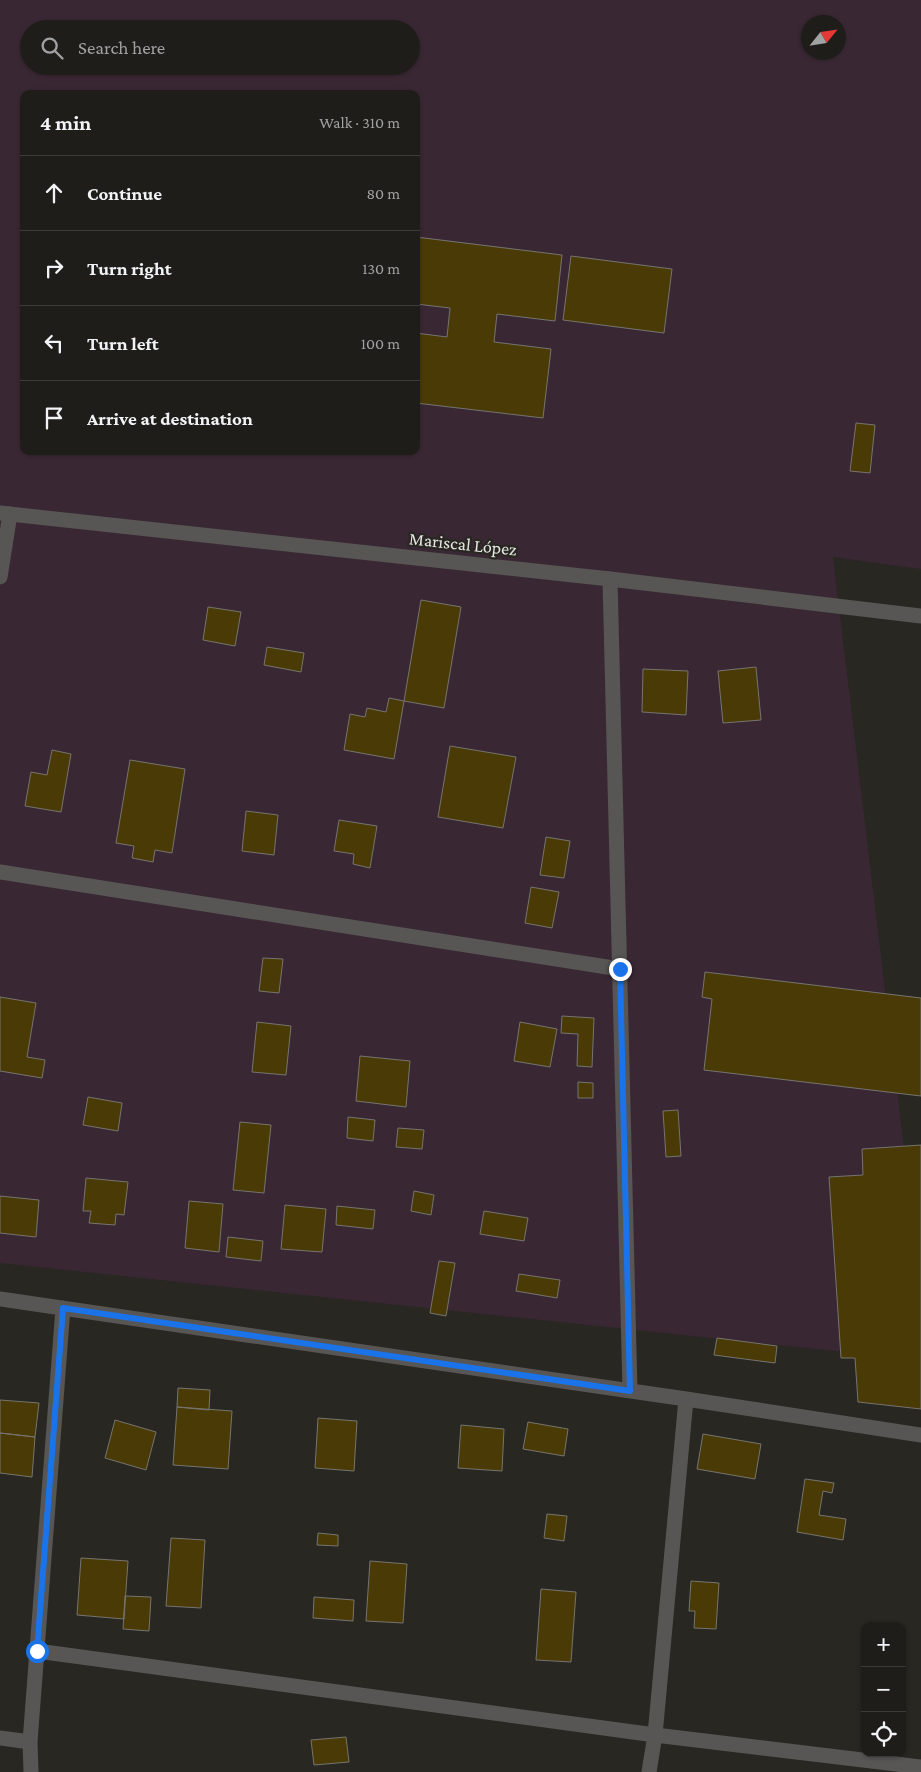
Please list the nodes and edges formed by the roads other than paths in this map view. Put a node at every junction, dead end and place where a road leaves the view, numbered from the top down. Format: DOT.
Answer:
graph roads {
  1 [pos="5,514"];
  2 [pos="0,576"];
  3 [pos="610,579"];
  4 [pos="921,616"];
  5 [pos="0,872"];
  6 [pos="620,969"];
  7 [pos="0,1299"];
  8 [pos="63,1308"];
  9 [pos="630,1391"];
  10 [pos="686,1399"];
  11 [pos="921,1435"];
  12 [pos="37,1651"];
  13 [pos="655,1735"];
  14 [pos="0,1738"];
  15 [pos="30,1742"];
  16 [pos="921,1767"];
  17 [pos="31,1772"];
  18 [pos="649,1772"];
  1 -- 2 [label="street"];
  1 -- 3 [label="street, Mariscal López"];
  3 -- 4 [label="street, Mariscal López"];
  3 -- 6 [label="street"];
  5 -- 6 [label="street"];
  6 -- 9 [label="street"];
  7 -- 8 [label="street"];
  8 -- 9 [label="street"];
  8 -- 12 [label="street"];
  9 -- 10 [label="street"];
  10 -- 11 [label="street"];
  10 -- 13 [label="street"];
  12 -- 13 [label="street"];
  12 -- 15 [label="street"];
  13 -- 16 [label="street"];
  13 -- 18 [label="street"];
  14 -- 15 [label="street"];
  15 -- 17 [label="street"];
}
